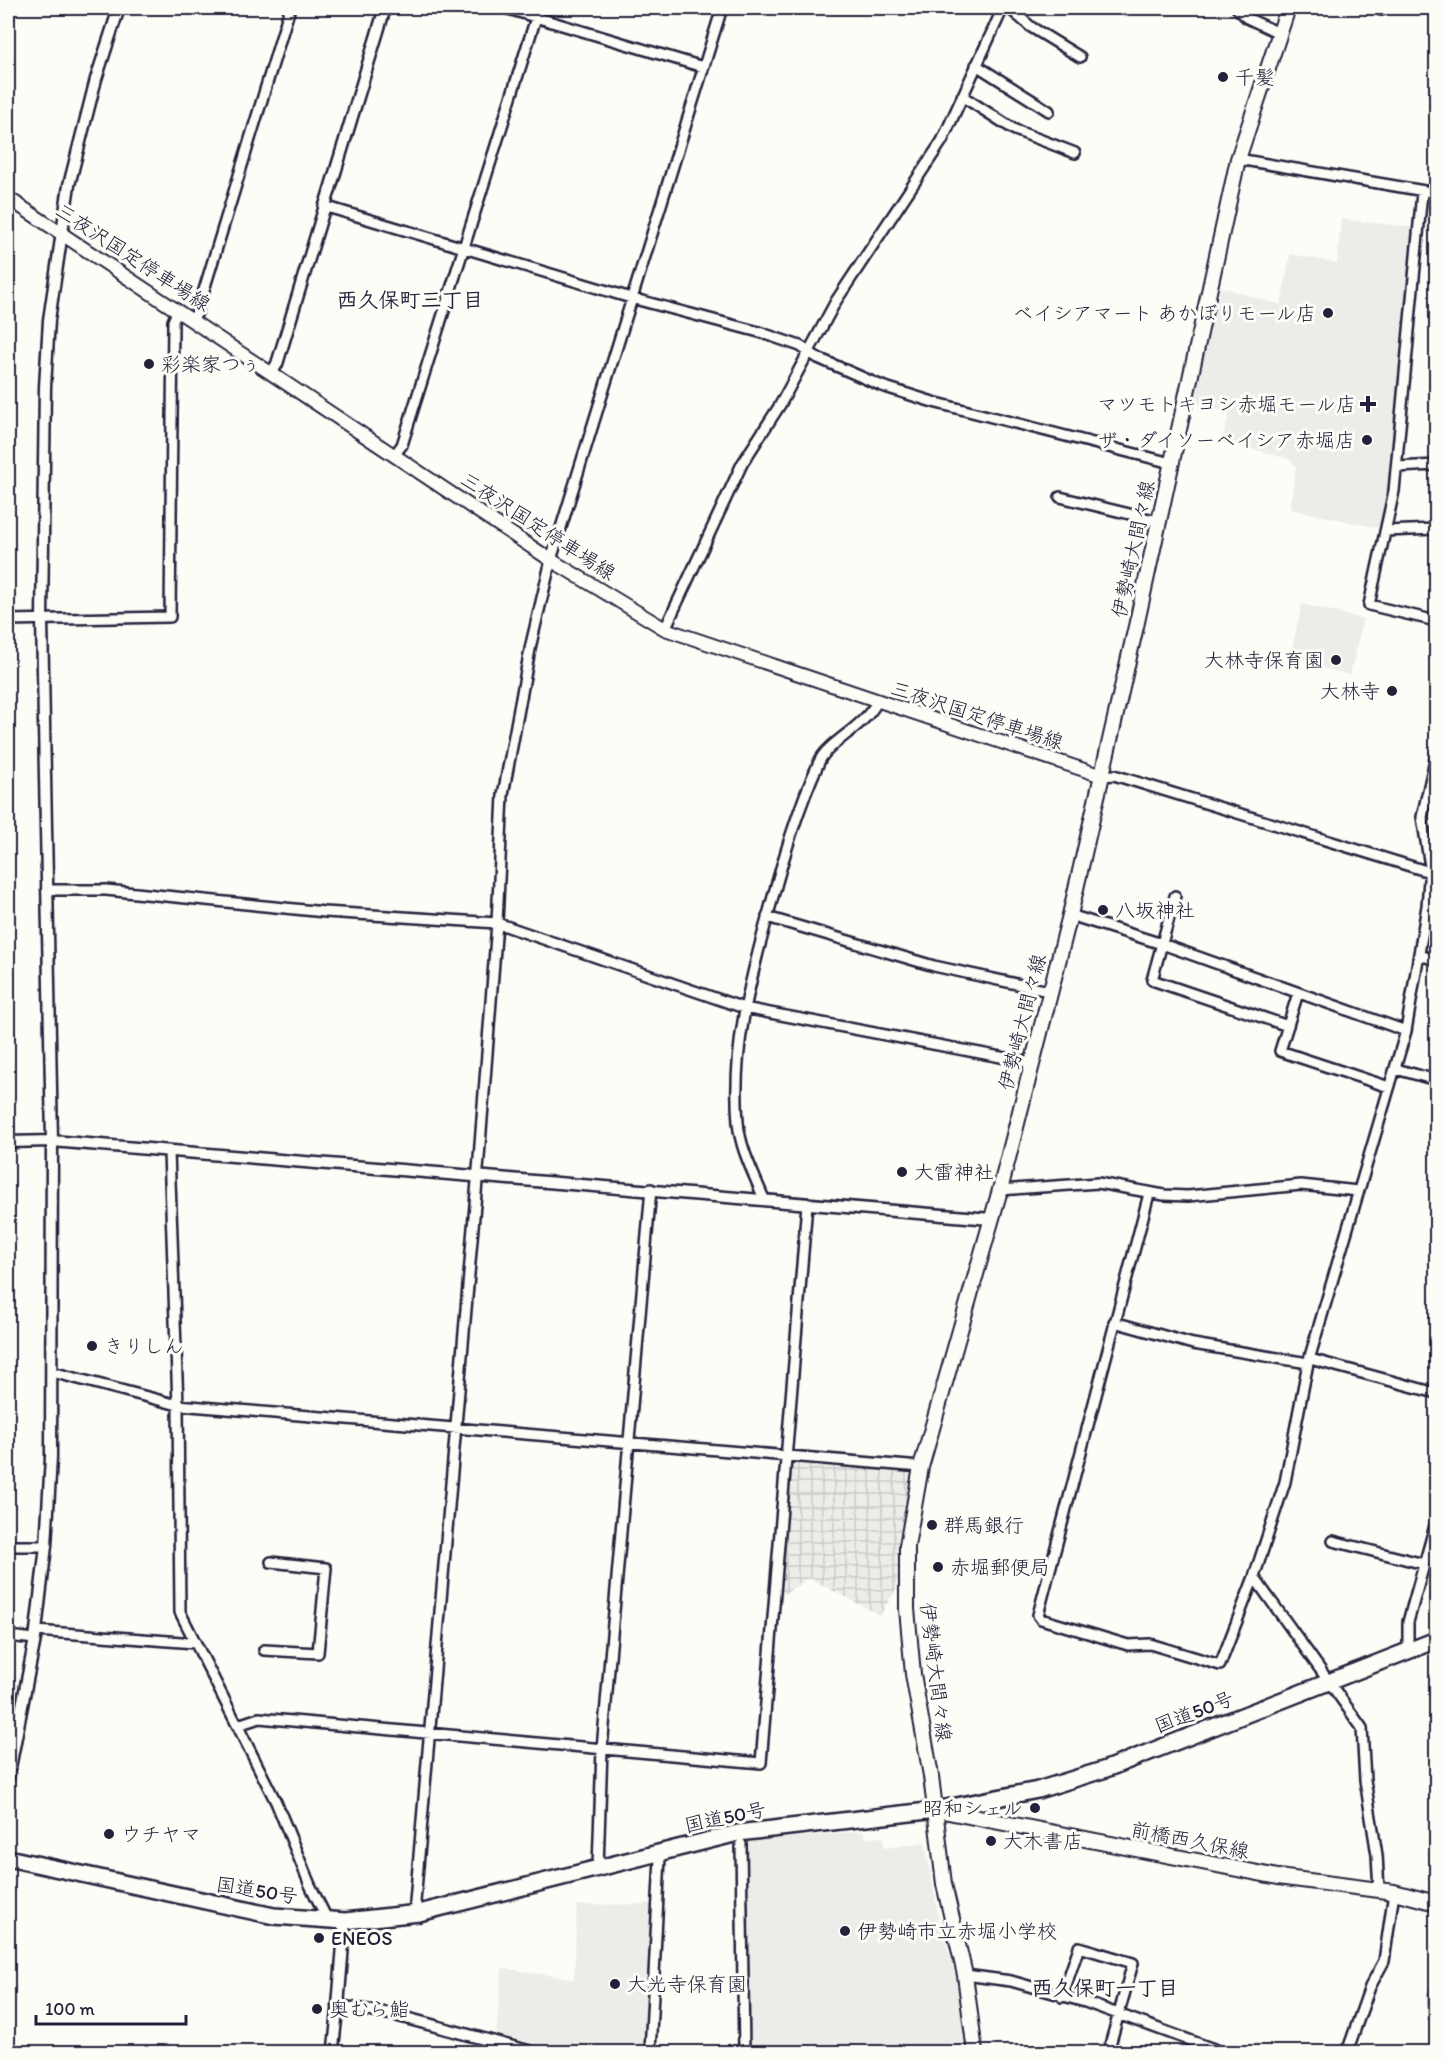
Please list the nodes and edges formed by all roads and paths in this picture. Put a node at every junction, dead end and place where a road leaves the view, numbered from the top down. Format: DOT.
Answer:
graph roads {
  1 [pos="119,8"];
  2 [pos="290,8"];
  3 [pos="385,8"];
  4 [pos="505,8"];
  5 [pos="722,8"];
  6 [pos="1003,8"];
  7 [pos="1009,8"];
  8 [pos="1237,8"];
  9 [pos="1288,8"];
  10 [pos="537,12"];
  11 [pos="1279,33"];
  12 [pos="1080,57"];
  13 [pos="976,65"];
  14 [pos="704,67"];
  15 [pos="962,96"];
  16 [pos="1049,111"];
  17 [pos="1075,153"];
  18 [pos="1238,159"];
  19 [pos="1422,192"];
  20 [pos="1437,193"];
  21 [pos="8,198"];
  22 [pos="324,206"];
  23 [pos="61,234"];
  24 [pos="465,247"];
  25 [pos="631,298"];
  26 [pos="177,310"];
  27 [pos="192,319"];
  28 [pos="808,351"];
  29 [pos="272,372"];
  30 [pos="395,454"];
  31 [pos="1171,463"];
  32 [pos="1437,465"];
  33 [pos="1397,467"];
  34 [pos="1060,497"];
  35 [pos="1158,521"];
  36 [pos="1437,529"];
  37 [pos="1385,531"];
  38 [pos="551,560"];
  39 [pos="42,619"];
  40 [pos="8,620"];
  41 [pos="1437,621"];
  42 [pos="665,629"];
  43 [pos="877,702"];
  44 [pos="1436,761"];
  45 [pos="1102,776"];
  46 [pos="1433,873"];
  47 [pos="47,890"];
  48 [pos="1174,896"];
  49 [pos="1070,915"];
  50 [pos="768,917"];
  51 [pos="497,922"];
  52 [pos="1162,944"];
  53 [pos="1419,955"];
  54 [pos="1437,960"];
  55 [pos="1049,991"];
  56 [pos="1299,993"];
  57 [pos="744,1008"];
  58 [pos="1288,1026"];
  59 [pos="1406,1030"];
  60 [pos="1032,1063"];
  61 [pos="1396,1069"];
  62 [pos="1437,1080"];
  63 [pos="1389,1087"];
  64 [pos="52,1141"];
  65 [pos="8,1142"];
  66 [pos="169,1152"];
  67 [pos="477,1175"];
  68 [pos="651,1189"];
  69 [pos="1000,1190"];
  70 [pos="1358,1191"];
  71 [pos="1149,1194"];
  72 [pos="764,1199"];
  73 [pos="807,1204"];
  74 [pos="991,1219"];
  75 [pos="1114,1322"];
  76 [pos="1309,1361"];
  77 [pos="52,1372"];
  78 [pos="1437,1393"];
  79 [pos="178,1405"];
  80 [pos="456,1428"];
  81 [pos="630,1443"];
  82 [pos="786,1456"];
  83 [pos="921,1467"];
  84 [pos="1437,1522"];
  85 [pos="1333,1540"];
  86 [pos="8,1546"];
  87 [pos="46,1546"];
  88 [pos="271,1562"];
  89 [pos="1425,1564"];
  90 [pos="1254,1576"];
  91 [pos="35,1635"];
  92 [pos="8,1636"];
  93 [pos="1437,1640"];
  94 [pos="195,1643"];
  95 [pos="264,1650"];
  96 [pos="1408,1652"];
  97 [pos="1330,1681"];
  98 [pos="238,1725"];
  99 [pos="430,1735"];
  100 [pos="602,1749"];
  101 [pos="8,1778"];
  102 [pos="936,1810"];
  103 [pos="741,1844"];
  104 [pos="8,1858"];
  105 [pos="660,1858"];
  106 [pos="598,1867"];
  107 [pos="1379,1890"];
  108 [pos="1394,1892"];
  109 [pos="1437,1903"];
  110 [pos="419,1913"];
  111 [pos="328,1921"];
  112 [pos="345,1921"];
  113 [pos="965,1975"];
  114 [pos="1062,1997"];
  115 [pos="338,2006"];
  116 [pos="1120,2014"];
  117 [pos="333,2052"];
  118 [pos="532,2052"];
  119 [pos="650,2052"];
  120 [pos="744,2052"];
  121 [pos="975,2052"];
  122 [pos="1108,2052"];
  123 [pos="1222,2052"];
  124 [pos="1347,2052"];
  1 -- 23 [label="street"];
  2 -- 27 [label="street"];
  3 -- 22 [label="street"];
  4 -- 10 [label="street"];
  5 -- 14 [label="street"];
  6 -- 13 [label="street"];
  7 -- 12 [label="street"];
  8 -- 11 [label="street"];
  9 -- 11 [label="main road, 伊勢崎大間々線"];
  10 -- 14 [label="street"];
  10 -- 24 [label="street"];
  11 -- 18 [label="main road, 伊勢崎大間々線"];
  13 -- 15 [label="street"];
  13 -- 16 [label="street"];
  14 -- 25 [label="street"];
  15 -- 17 [label="street"];
  15 -- 28 [label="street"];
  18 -- 19 [label="street"];
  18 -- 31 [label="main road, 伊勢崎大間々線"];
  19 -- 20 [label="street"];
  19 -- 33 [label="street"];
  21 -- 23 [label="main road, 三夜沢国定停車場線"];
  22 -- 24 [label="street"];
  22 -- 29 [label="street"];
  23 -- 26 [label="main road, 三夜沢国定停車場線"];
  23 -- 39 [label="street"];
  24 -- 25 [label="street"];
  24 -- 30 [label="street"];
  25 -- 28 [label="street"];
  25 -- 38 [label="street"];
  26 -- 27 [label="main road, 三夜沢国定停車場線"];
  26 -- 39 [label="street"];
  27 -- 29 [label="main road, 三夜沢国定停車場線"];
  28 -- 31 [label="street"];
  28 -- 42 [label="street"];
  29 -- 30 [label="main road, 三夜沢国定停車場線"];
  30 -- 38 [label="main road, 三夜沢国定停車場線"];
  31 -- 35 [label="main road, 伊勢崎大間々線"];
  32 -- 33 [label="street"];
  33 -- 37 [label="street"];
  34 -- 35 [label="street"];
  35 -- 45 [label="main road, 伊勢崎大間々線"];
  36 -- 37 [label="street"];
  37 -- 41 [label="street"];
  38 -- 42 [label="main road, 三夜沢国定停車場線"];
  38 -- 51 [label="street"];
  39 -- 40 [label="street"];
  39 -- 47 [label="street"];
  42 -- 43 [label="main road, 三夜沢国定停車場線"];
  43 -- 45 [label="main road, 三夜沢国定停車場線"];
  43 -- 50 [label="street"];
  44 -- 46 [label="street"];
  45 -- 46 [label="street"];
  45 -- 49 [label="main road, 伊勢崎大間々線"];
  46 -- 53 [label="street"];
  47 -- 51 [label="street"];
  47 -- 64 [label="street"];
  48 -- 52 [label="street"];
  49 -- 52 [label="street"];
  49 -- 55 [label="main road, 伊勢崎大間々線"];
  50 -- 55 [label="street"];
  50 -- 57 [label="street"];
  51 -- 57 [label="street"];
  51 -- 67 [label="street"];
  52 -- 56 [label="street"];
  52 -- 58 [label="street"];
  53 -- 54 [label="street"];
  53 -- 59 [label="street"];
  55 -- 60 [label="main road, 伊勢崎大間々線"];
  56 -- 58 [label="street"];
  56 -- 59 [label="street"];
  57 -- 60 [label="street"];
  57 -- 72 [label="street"];
  58 -- 63 [label="street"];
  59 -- 61 [label="street"];
  60 -- 69 [label="main road, 伊勢崎大間々線"];
  61 -- 62 [label="street"];
  61 -- 63 [label="street"];
  63 -- 70 [label="street"];
  64 -- 65 [label="street"];
  64 -- 66 [label="street"];
  64 -- 77 [label="street"];
  66 -- 67 [label="street"];
  66 -- 79 [label="street"];
  67 -- 68 [label="street"];
  67 -- 80 [label="street"];
  68 -- 72 [label="street"];
  68 -- 81 [label="street"];
  69 -- 71 [label="street"];
  69 -- 74 [label="main road, 伊勢崎大間々線"];
  70 -- 71 [label="street"];
  70 -- 76 [label="street"];
  71 -- 75 [label="street"];
  72 -- 73 [label="street"];
  73 -- 74 [label="street"];
  73 -- 82 [label="street"];
  74 -- 83 [label="main road, 伊勢崎大間々線"];
  75 -- 76 [label="street"];
  75 -- 90 [label="street"];
  76 -- 78 [label="street"];
  76 -- 90 [label="street"];
  77 -- 79 [label="street"];
  77 -- 87 [label="street"];
  79 -- 80 [label="street"];
  79 -- 94 [label="street"];
  80 -- 81 [label="street"];
  80 -- 99 [label="street"];
  81 -- 82 [label="street"];
  81 -- 100 [label="street"];
  82 -- 83 [label="street"];
  82 -- 100 [label="street"];
  83 -- 102 [label="main road, 伊勢崎大間々線"];
  84 -- 89 [label="street"];
  85 -- 89 [label="street"];
  86 -- 87 [label="street"];
  87 -- 91 [label="street"];
  88 -- 95 [label="street"];
  89 -- 96 [label="street"];
  90 -- 97 [label="street"];
  91 -- 92 [label="street"];
  91 -- 94 [label="street"];
  91 -- 101 [label="street"];
  93 -- 96 [label="highway, 国道50号"];
  94 -- 98 [label="street"];
  96 -- 97 [label="highway, 国道50号"];
  97 -- 102 [label="highway, 国道50号"];
  97 -- 107 [label="street"];
  98 -- 99 [label="street"];
  98 -- 111 [label="street"];
  99 -- 100 [label="street"];
  99 -- 110 [label="street"];
  100 -- 106 [label="street"];
  102 -- 106 [label="highway, 国道50号"];
  102 -- 107 [label="main road, 前橋西久保線"];
  102 -- 113 [label="main road, 伊勢崎大間々線"];
  103 -- 120 [label="street"];
  104 -- 111 [label="highway, 国道50号"];
  105 -- 119 [label="street"];
  106 -- 110 [label="highway, 国道50号"];
  107 -- 108 [label="main road, 前橋西久保線"];
  108 -- 109 [label="main road, 前橋西久保線"];
  108 -- 124 [label="street"];
  110 -- 112 [label="highway, 国道50号"];
  111 -- 112 [label="highway, 国道50号"];
  112 -- 115 [label="street"];
  113 -- 114 [label="street"];
  113 -- 121 [label="main road, 伊勢崎大間々線"];
  114 -- 116 [label="street"];
  114 -- 116 [label="street"];
  115 -- 117 [label="street"];
  115 -- 118 [label="street"];
  116 -- 122 [label="street"];
  116 -- 123 [label="street"];
}
